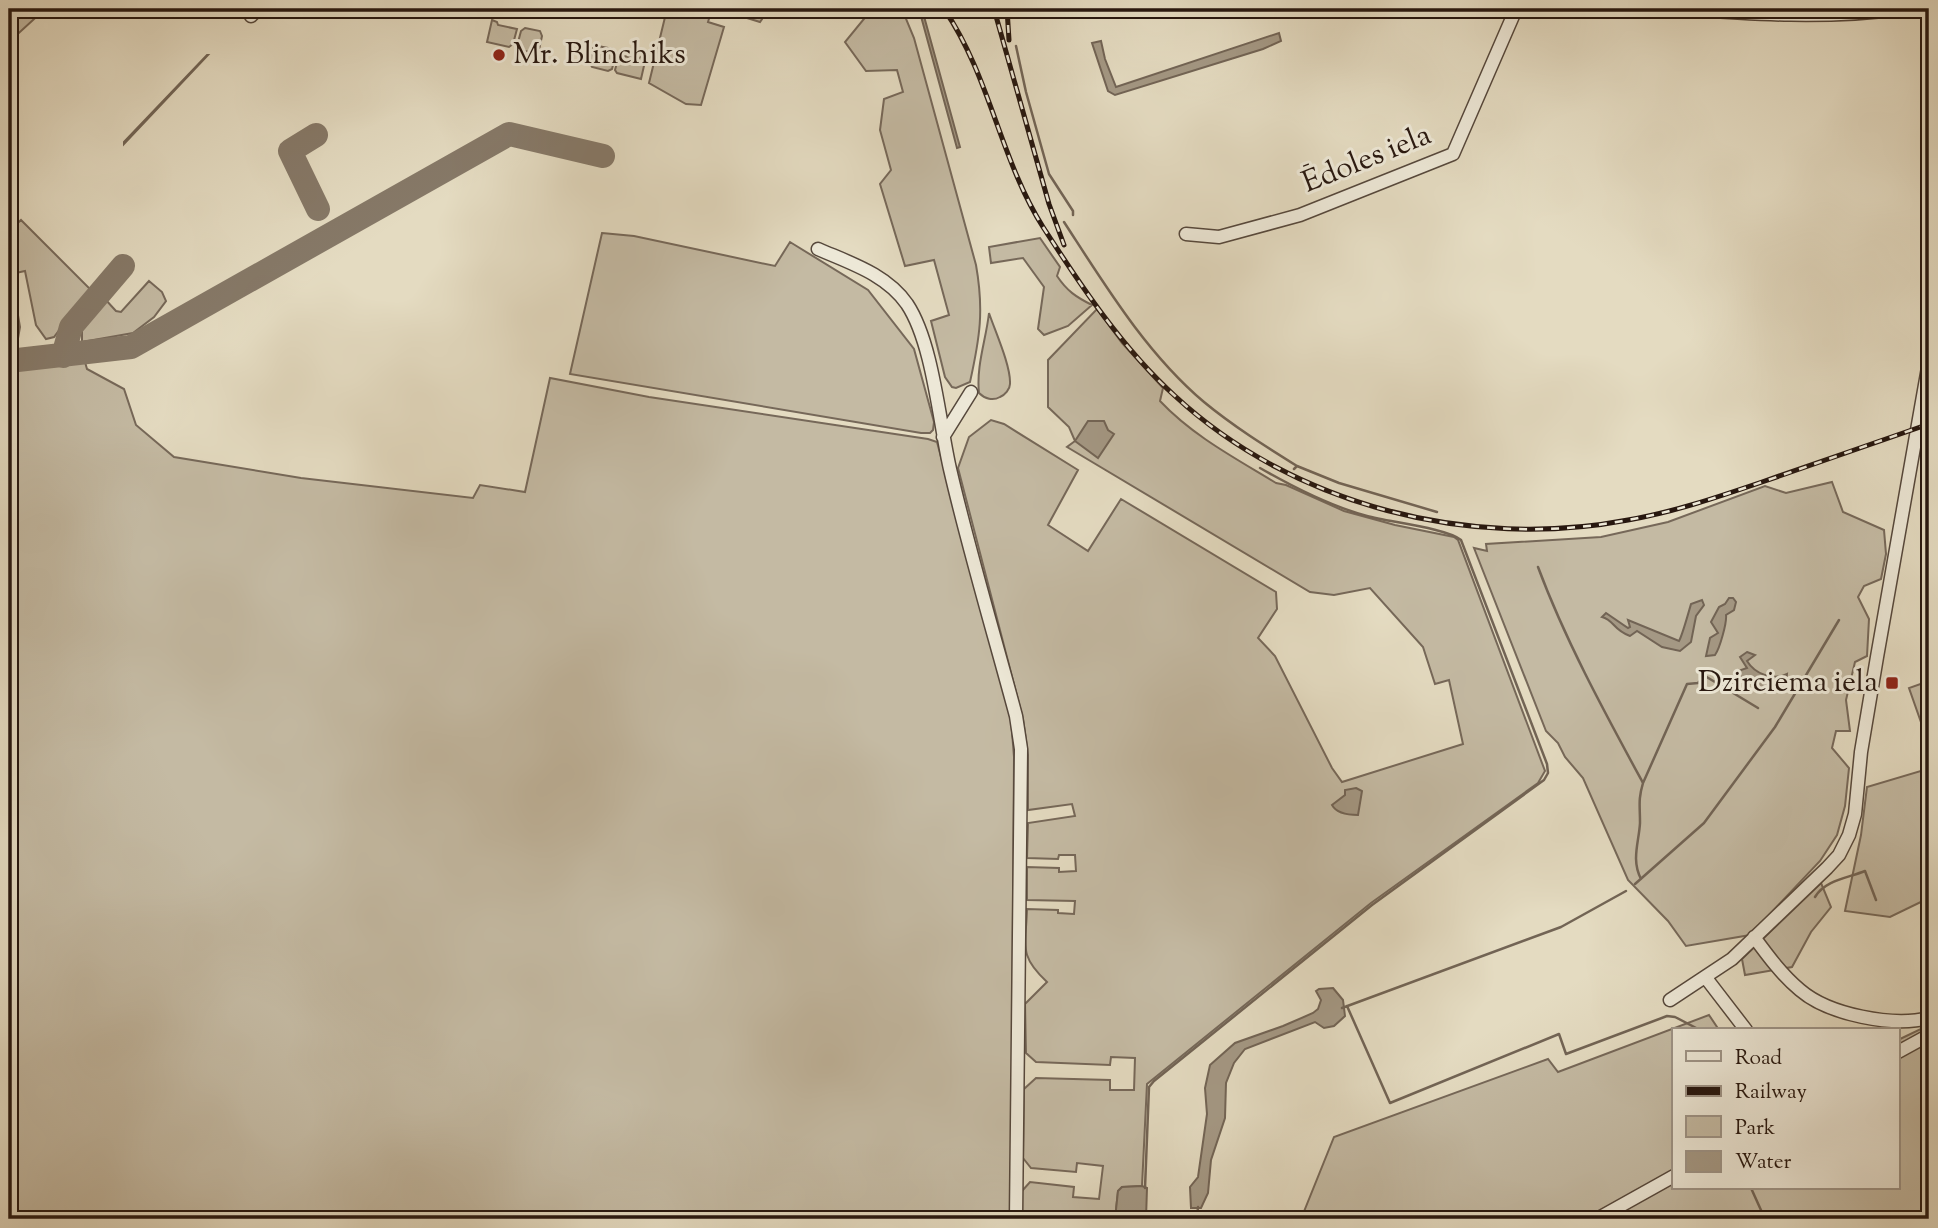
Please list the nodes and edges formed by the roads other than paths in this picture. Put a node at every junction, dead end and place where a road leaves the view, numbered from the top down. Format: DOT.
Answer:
graph roads {
  1 [pos="1516,9"];
  2 [pos="1682,9"];
  3 [pos="1899,9"];
  4 [pos="1186,234"];
  5 [pos="818,248"];
  6 [pos="1929,362"];
  7 [pos="971,393"];
  8 [pos="943,437"];
  9 [pos="1754,937"];
  10 [pos="1706,978"];
  11 [pos="1670,1000"];
  12 [pos="1929,1018"];
  13 [pos="1744,1028"];
  14 [pos="1929,1035"];
  15 [pos="1899,1051"];
  16 [pos="1672,1177"];
  17 [pos="1016,1219"];
  18 [pos="1597,1219"];
  1 -- 4 [label="street, Ēdoles iela"];
  2 -- 3 [label="street"];
  5 -- 8 [label="street"];
  6 -- 9 [label="street"];
  7 -- 8 [label="street"];
  8 -- 17 [label="street"];
  9 -- 10 [label="street"];
  9 -- 12 [label="street"];
  10 -- 11 [label="street"];
  10 -- 13 [label="street"];
  14 -- 15 [label="street"];
  16 -- 18 [label="street"];
}
